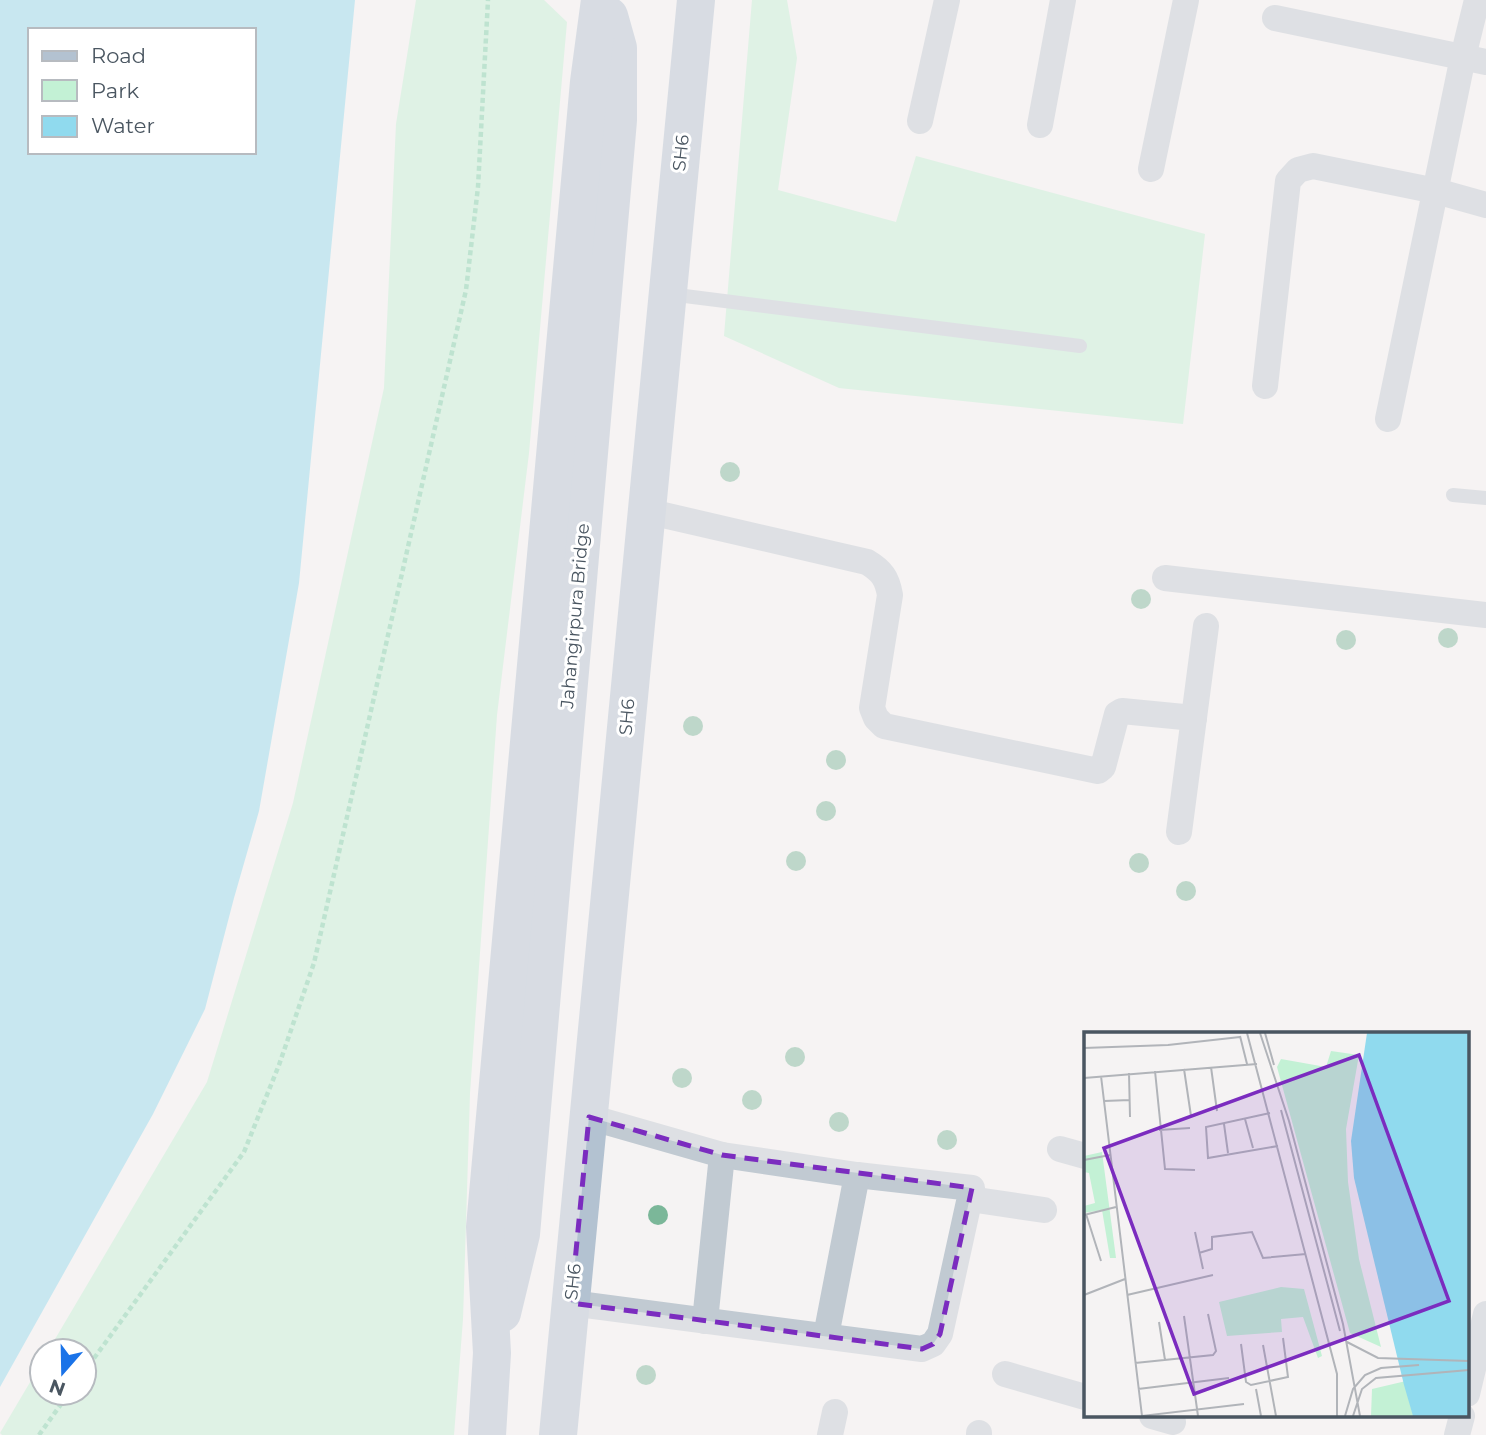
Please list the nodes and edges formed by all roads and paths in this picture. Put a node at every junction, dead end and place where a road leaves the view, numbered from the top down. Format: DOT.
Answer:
graph roads {
  1 [pos="488,0"];
  2 [pos="600,0"];
  3 [pos="605,0"];
  4 [pos="696,0"];
  5 [pos="947,0"];
  6 [pos="1063,0"];
  7 [pos="1186,0"];
  8 [pos="1477,0"];
  9 [pos="1275,18"];
  10 [pos="1475,60"];
  11 [pos="920,121"];
  12 [pos="1040,125"];
  13 [pos="1151,169"];
  14 [pos="1436,191"];
  15 [pos="1486,205"];
  16 [pos="667,293"];
  17 [pos="1080,346"];
  18 [pos="1265,386"];
  19 [pos="1388,419"];
  20 [pos="1453,495"];
  21 [pos="1486,498"];
  22 [pos="646,511"];
  23 [pos="1165,578"];
  24 [pos="1486,615"];
  25 [pos="1206,626"];
  26 [pos="1194,718"];
  27 [pos="1179,832"];
  28 [pos="589,1117"];
  29 [pos="1060,1149"];
  30 [pos="722,1155"];
  31 [pos="1084,1156"];
  32 [pos="857,1175"];
  33 [pos="970,1199"];
  34 [pos="1044,1210"];
  35 [pos="571,1303"];
  36 [pos="1486,1314"];
  37 [pos="705,1321"];
  38 [pos="826,1336"];
  39 [pos="492,1353"];
  40 [pos="98,1354"];
  41 [pos="1005,1374"];
  42 [pos="1474,1390"];
  43 [pos="1084,1397"];
  44 [pos="59,1407"];
  45 [pos="1461,1418"];
  46 [pos="38,1435"];
  47 [pos="487,1435"];
  48 [pos="558,1435"];
  49 [pos="1457,1435"];
  1 -- 40 [label="path"];
  2 -- 39 [label="main road"];
  3 -- 39 [label="main road, Jahangirpura Bridge"];
  4 -- 16 [label="main road, SH6"];
  5 -- 11 [label="street"];
  6 -- 12 [label="street"];
  7 -- 13 [label="street"];
  8 -- 10 [label="street"];
  9 -- 10 [label="street"];
  10 -- 14 [label="street"];
  14 -- 15 [label="street"];
  14 -- 18 [label="street"];
  14 -- 19 [label="street"];
  16 -- 17 [label="lane"];
  16 -- 22 [label="main road, SH6"];
  20 -- 21 [label="lane"];
  22 -- 26 [label="street"];
  22 -- 28 [label="main road, SH6"];
  23 -- 24 [label="street"];
  25 -- 26 [label="street"];
  26 -- 27 [label="street"];
  28 -- 30 [label="street"];
  28 -- 35 [label="main road, SH6"];
  29 -- 31 [label="street"];
  30 -- 32 [label="street"];
  30 -- 37 [label="street"];
  32 -- 33 [label="street"];
  32 -- 38 [label="street"];
  33 -- 34 [label="street"];
  33 -- 38 [label="street"];
  35 -- 37 [label="street"];
  35 -- 48 [label="main road, SH6"];
  36 -- 42 [label="street"];
  37 -- 38 [label="street"];
  39 -- 47 [label="main road"];
  41 -- 43 [label="street"];
  44 -- 46 [label="path"];
  45 -- 49 [label="street"];
}
